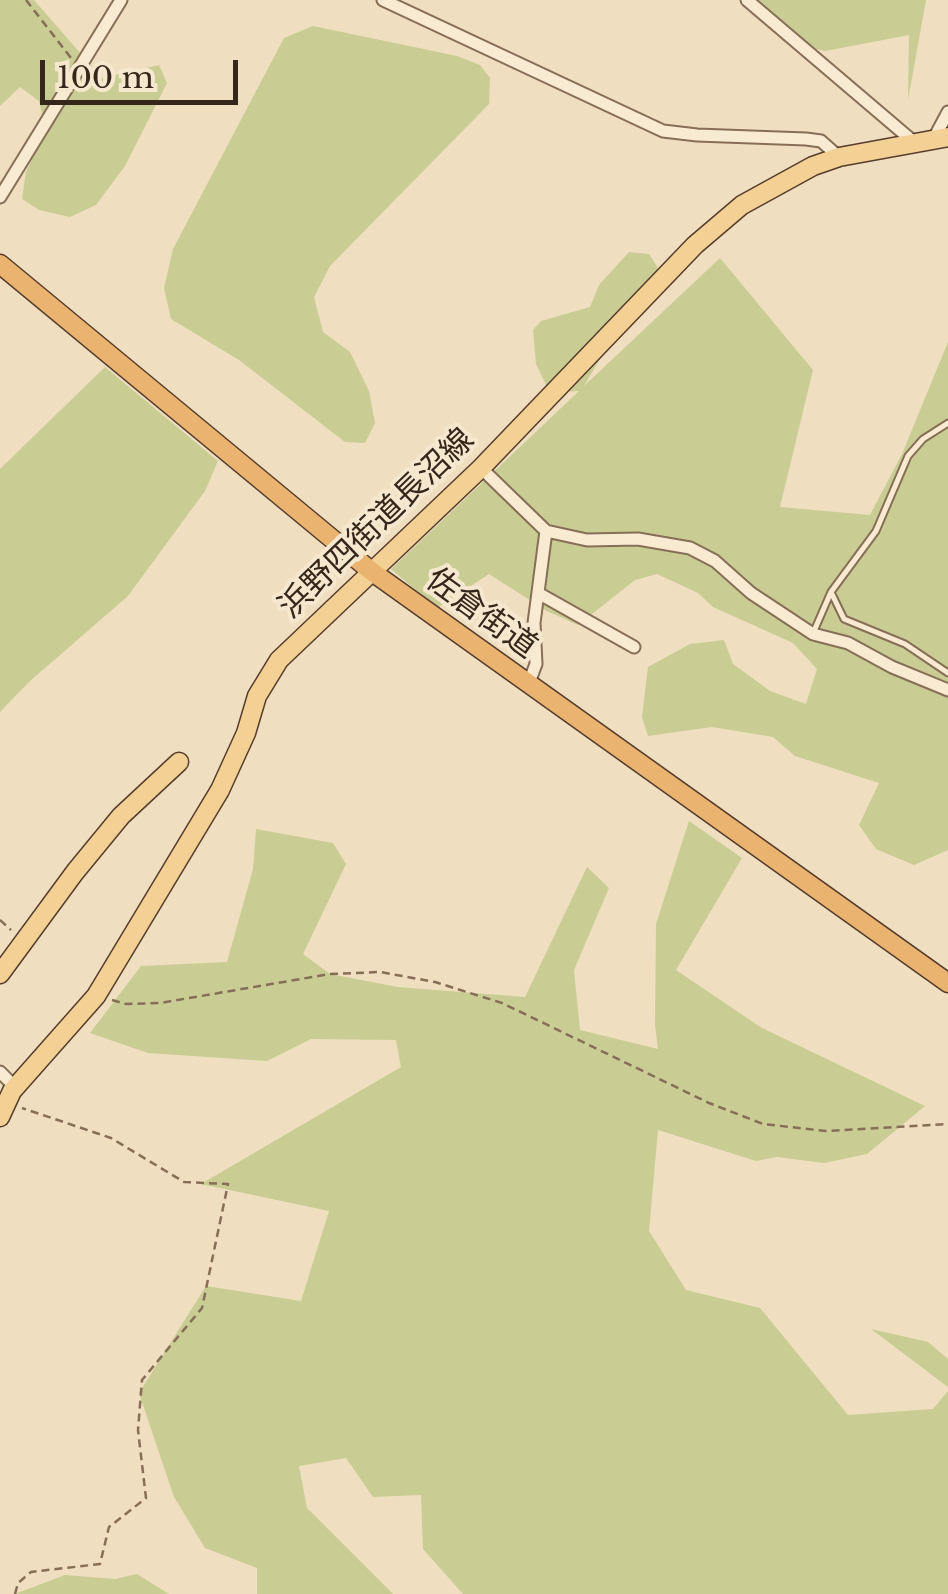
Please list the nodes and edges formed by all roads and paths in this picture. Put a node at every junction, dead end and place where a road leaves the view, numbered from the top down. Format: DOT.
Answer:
graph roads {
  1 [pos="26,0"];
  2 [pos="121,0"];
  3 [pos="383,0"];
  4 [pos="747,0"];
  5 [pos="79,69"];
  6 [pos="948,112"];
  7 [pos="932,141"];
  8 [pos="840,158"];
  9 [pos="0,198"];
  10 [pos="0,264"];
  11 [pos="948,422"];
  12 [pos="481,468"];
  13 [pos="546,531"];
  14 [pos="371,571"];
  15 [pos="831,592"];
  16 [pos="538,593"];
  17 [pos="813,634"];
  18 [pos="634,647"];
  19 [pos="948,673"];
  20 [pos="528,686"];
  21 [pos="948,690"];
  22 [pos="179,762"];
  23 [pos="0,920"];
  24 [pos="24,939"];
  25 [pos="0,974"];
  26 [pos="948,983"];
  27 [pos="96,996"];
  28 [pos="0,1072"];
  29 [pos="7,1102"];
  30 [pos="948,1124"];
  31 [pos="15,1594"];
  1 -- 5 [label="path"];
  2 -- 5 [label="street"];
  3 -- 8 [label="street"];
  4 -- 7 [label="street"];
  5 -- 9 [label="street"];
  6 -- 7 [label="street"];
  7 -- 8 [label="main road, 浜野四街道長沼線"];
  8 -- 12 [label="main road, 浜野四街道長沼線"];
  10 -- 14 [label="highway, 佐倉街道"];
  11 -- 15 [label="lane"];
  12 -- 13 [label="street"];
  12 -- 14 [label="main road, 浜野四街道長沼線"];
  13 -- 16 [label="street"];
  13 -- 17 [label="street"];
  14 -- 20 [label="highway, 佐倉街道"];
  14 -- 27 [label="main road, 浜野四街道長沼線"];
  15 -- 17 [label="lane"];
  15 -- 19 [label="lane"];
  16 -- 18 [label="street"];
  16 -- 20 [label="street"];
  17 -- 21 [label="street"];
  20 -- 26 [label="highway, 佐倉街道"];
  22 -- 24 [label="main road"];
  23 -- 24 [label="path"];
  24 -- 25 [label="main road"];
  27 -- 29 [label="main road, 浜野四街道長沼線"];
  27 -- 30 [label="path"];
  28 -- 29 [label="street"];
  29 -- 31 [label="path"];
}
